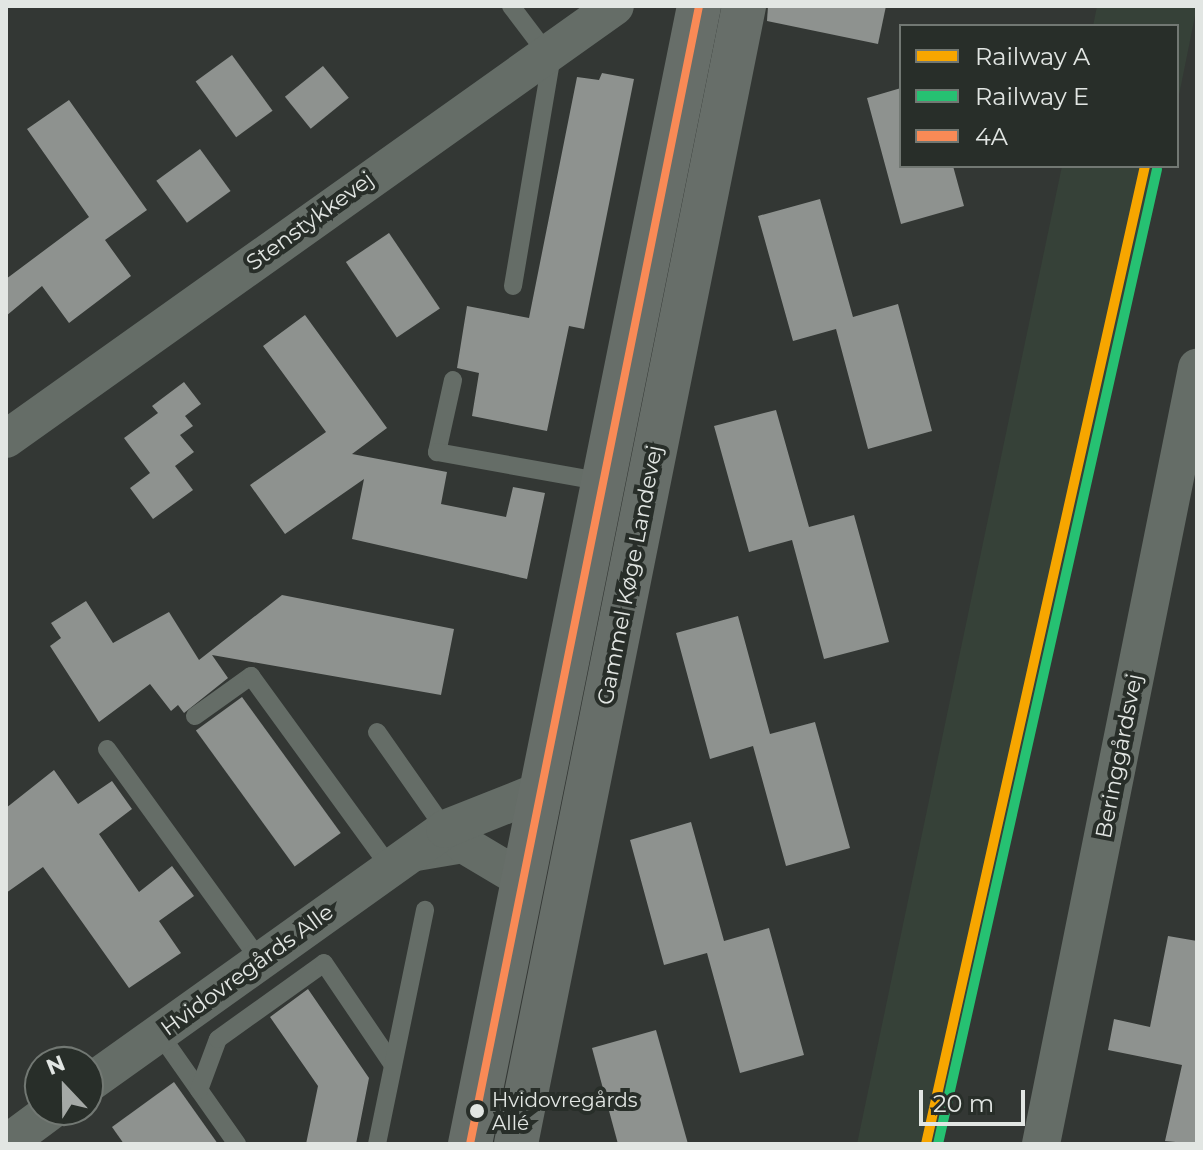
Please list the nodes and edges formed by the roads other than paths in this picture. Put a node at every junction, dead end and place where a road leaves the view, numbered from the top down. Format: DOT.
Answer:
graph roads {
  1 [pos="511,6"];
  2 [pos="615,6"];
  3 [pos="699,6"];
  4 [pos="744,6"];
  5 [pos="550,48"];
  6 [pos="513,286"];
  7 [pos="1197,368"];
  8 [pos="453,380"];
  9 [pos="6,439"];
  10 [pos="603,482"];
  11 [pos="195,716"];
  12 [pos="377,732"];
  13 [pos="107,749"];
  14 [pos="538,792"];
  15 [pos="445,829"];
  16 [pos="398,860"];
  17 [pos="520,878"];
  18 [pos="425,910"];
  19 [pos="260,960"];
  20 [pos="159,1033"];
  21 [pos="393,1065"];
  22 [pos="104,1073"];
  23 [pos="199,1090"];
  24 [pos="30,1126"];
  25 [pos="6,1144"];
  26 [pos="237,1144"];
  27 [pos="377,1144"];
  28 [pos="470,1144"];
  29 [pos="516,1144"];
  30 [pos="1041,1144"];
  1 -- 5 [label="lane"];
  2 -- 5 [label="street, Stenstykkevej"];
  3 -- 10 [label="main road, Gammel Køge Landevej"];
  4 -- 29 [label="main road, Gammel Køge Landevej"];
  5 -- 6 [label="lane"];
  5 -- 9 [label="street, Stenstykkevej"];
  7 -- 30 [label="street, Beringgårdsvej"];
  8 -- 10 [label="lane"];
  10 -- 14 [label="main road, Gammel Køge Landevej"];
  11 -- 16 [label="lane"];
  12 -- 15 [label="lane"];
  13 -- 19 [label="lane"];
  14 -- 15 [label="street, Hvidovregårds Alle"];
  14 -- 17 [label="main road, Gammel Køge Landevej"];
  15 -- 16 [label="street, Hvidovregårds Alle"];
  16 -- 17 [label="street, Hvidovregårds Alle"];
  16 -- 19 [label="street, Hvidovregårds Alle"];
  17 -- 28 [label="main road, Gammel Køge Landevej"];
  18 -- 21 [label="lane"];
  19 -- 20 [label="street, Hvidovregårds Alle"];
  20 -- 22 [label="street, Hvidovregårds Alle"];
  20 -- 23 [label="lane"];
  21 -- 23 [label="lane"];
  21 -- 27 [label="lane"];
  23 -- 26 [label="lane"];
  24 -- 25 [label="street"];
}
